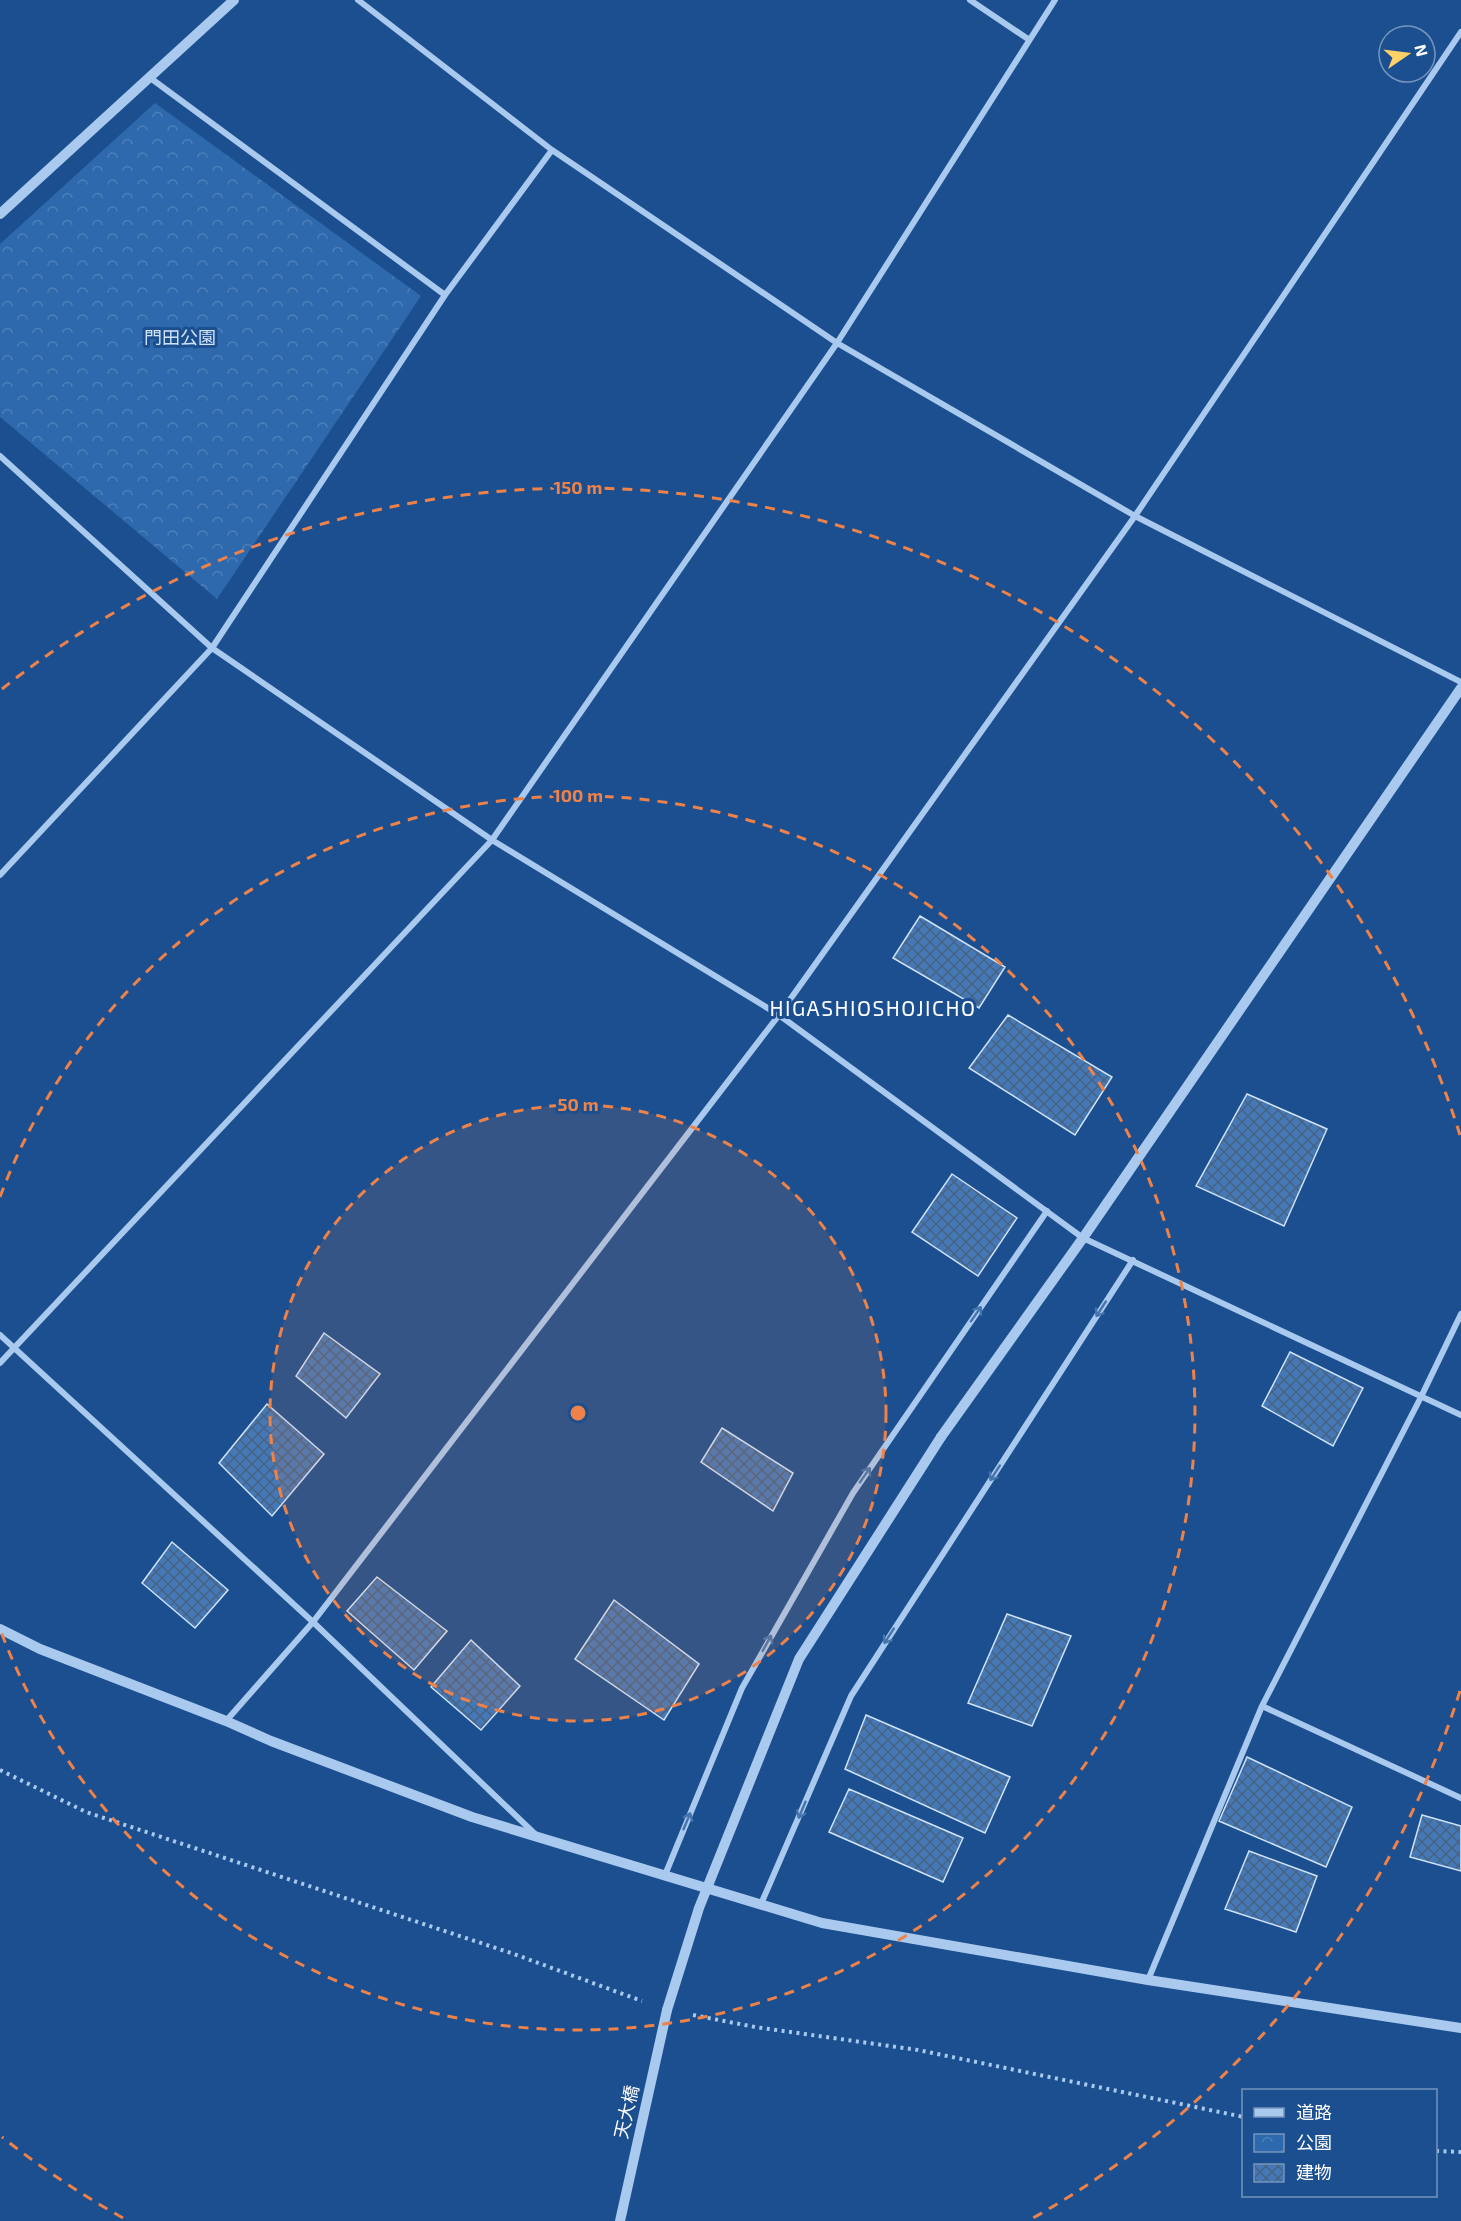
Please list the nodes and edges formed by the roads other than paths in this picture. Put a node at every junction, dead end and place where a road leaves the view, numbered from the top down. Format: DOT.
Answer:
graph roads {
  1 [pos="234,0"];
  2 [pos="358,0"];
  3 [pos="970,0"];
  4 [pos="1055,0"];
  5 [pos="1461,32"];
  6 [pos="1028,39"];
  7 [pos="149,77"];
  8 [pos="552,150"];
  9 [pos="0,214"];
  10 [pos="445,295"];
  11 [pos="837,343"];
  12 [pos="0,456"];
  13 [pos="1136,516"];
  14 [pos="212,648"];
  15 [pos="1461,682"];
  16 [pos="1461,687"];
  17 [pos="492,840"];
  18 [pos="0,875"];
  19 [pos="778,1015"];
  20 [pos="1047,1211"];
  21 [pos="1083,1239"];
  22 [pos="1133,1260"];
  23 [pos="1461,1314"];
  24 [pos="0,1335"];
  25 [pos="14,1347"];
  26 [pos="0,1363"];
  27 [pos="1421,1397"];
  28 [pos="1461,1415"];
  29 [pos="313,1622"];
  30 [pos="0,1629"];
  31 [pos="1262,1706"];
  32 [pos="226,1721"];
  33 [pos="1461,1798"];
  34 [pos="537,1836"];
  35 [pos="664,1875"];
  36 [pos="761,1904"];
  37 [pos="1148,1980"];
  38 [pos="1461,2028"];
  39 [pos="620,2221"];
  1 -- 7 [label="street"];
  2 -- 8 [label="street"];
  3 -- 6 [label="street"];
  4 -- 6 [label="street"];
  5 -- 13 [label="street"];
  6 -- 11 [label="street"];
  7 -- 9 [label="street"];
  7 -- 10 [label="street"];
  8 -- 10 [label="street"];
  8 -- 11 [label="street"];
  10 -- 14 [label="street"];
  11 -- 13 [label="street"];
  11 -- 17 [label="street"];
  12 -- 14 [label="street"];
  13 -- 15 [label="street"];
  13 -- 19 [label="street"];
  14 -- 17 [label="street"];
  14 -- 18 [label="street"];
  16 -- 21 [label="street, 天大橋"];
  17 -- 19 [label="street"];
  17 -- 25 [label="street"];
  19 -- 20 [label="street"];
  19 -- 29 [label="street"];
  20 -- 21 [label="street"];
  35 -- 20 [label="street, one-way"];
  21 -- 22 [label="street"];
  21 -- 39 [label="street, 天大橋, bridge"];
  22 -- 27 [label="street"];
  22 -- 36 [label="street, one-way"];
  23 -- 27 [label="street"];
  24 -- 25 [label="street"];
  25 -- 26 [label="street"];
  25 -- 29 [label="street"];
  27 -- 28 [label="street"];
  27 -- 31 [label="street"];
  29 -- 32 [label="street"];
  29 -- 34 [label="street"];
  30 -- 32 [label="street"];
  31 -- 33 [label="street"];
  31 -- 37 [label="street"];
  32 -- 34 [label="street"];
  34 -- 35 [label="street"];
  35 -- 36 [label="street"];
  36 -- 37 [label="street"];
  37 -- 38 [label="street"];
}
